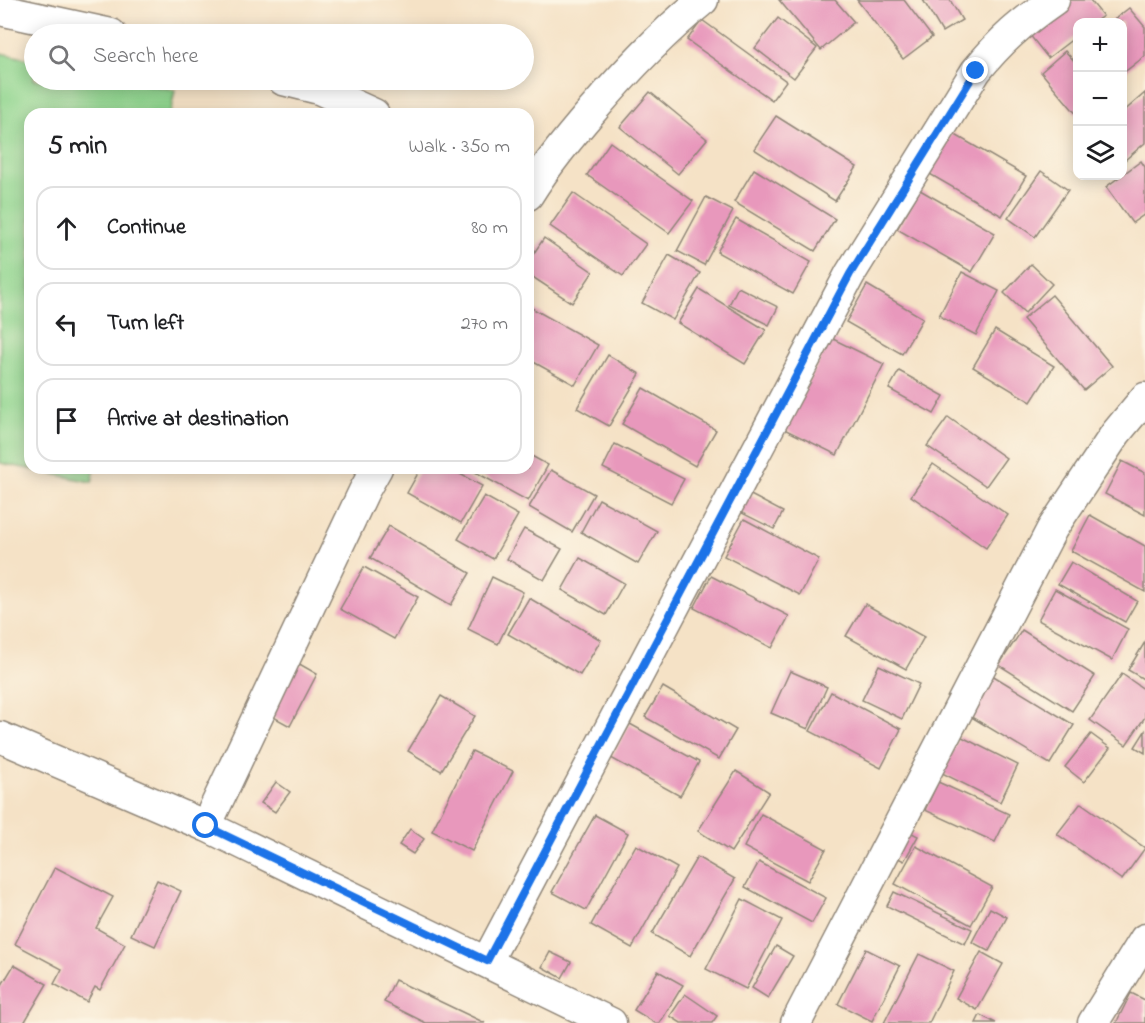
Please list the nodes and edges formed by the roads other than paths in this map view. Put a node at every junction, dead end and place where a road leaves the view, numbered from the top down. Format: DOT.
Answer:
graph roads {
  1 [pos="703,0"];
  2 [pos="1054,0"];
  3 [pos="0,10"];
  4 [pos="65,24"];
  5 [pos="321,90"];
  6 [pos="361,108"];
  7 [pos="534,185"];
  8 [pos="1145,398"];
  9 [pos="374,474"];
  10 [pos="0,736"];
  11 [pos="206,826"];
  12 [pos="1145,939"];
  13 [pos="487,961"];
  14 [pos="611,1023"];
  15 [pos="796,1023"];
  16 [pos="1093,1023"];
  1 -- 7 [label="street"];
  2 -- 13 [label="street"];
  3 -- 4 [label="street"];
  5 -- 6 [label="street"];
  8 -- 15 [label="street"];
  9 -- 11 [label="street"];
  10 -- 11 [label="street"];
  11 -- 13 [label="street"];
  12 -- 16 [label="street"];
  13 -- 14 [label="street"];
}
